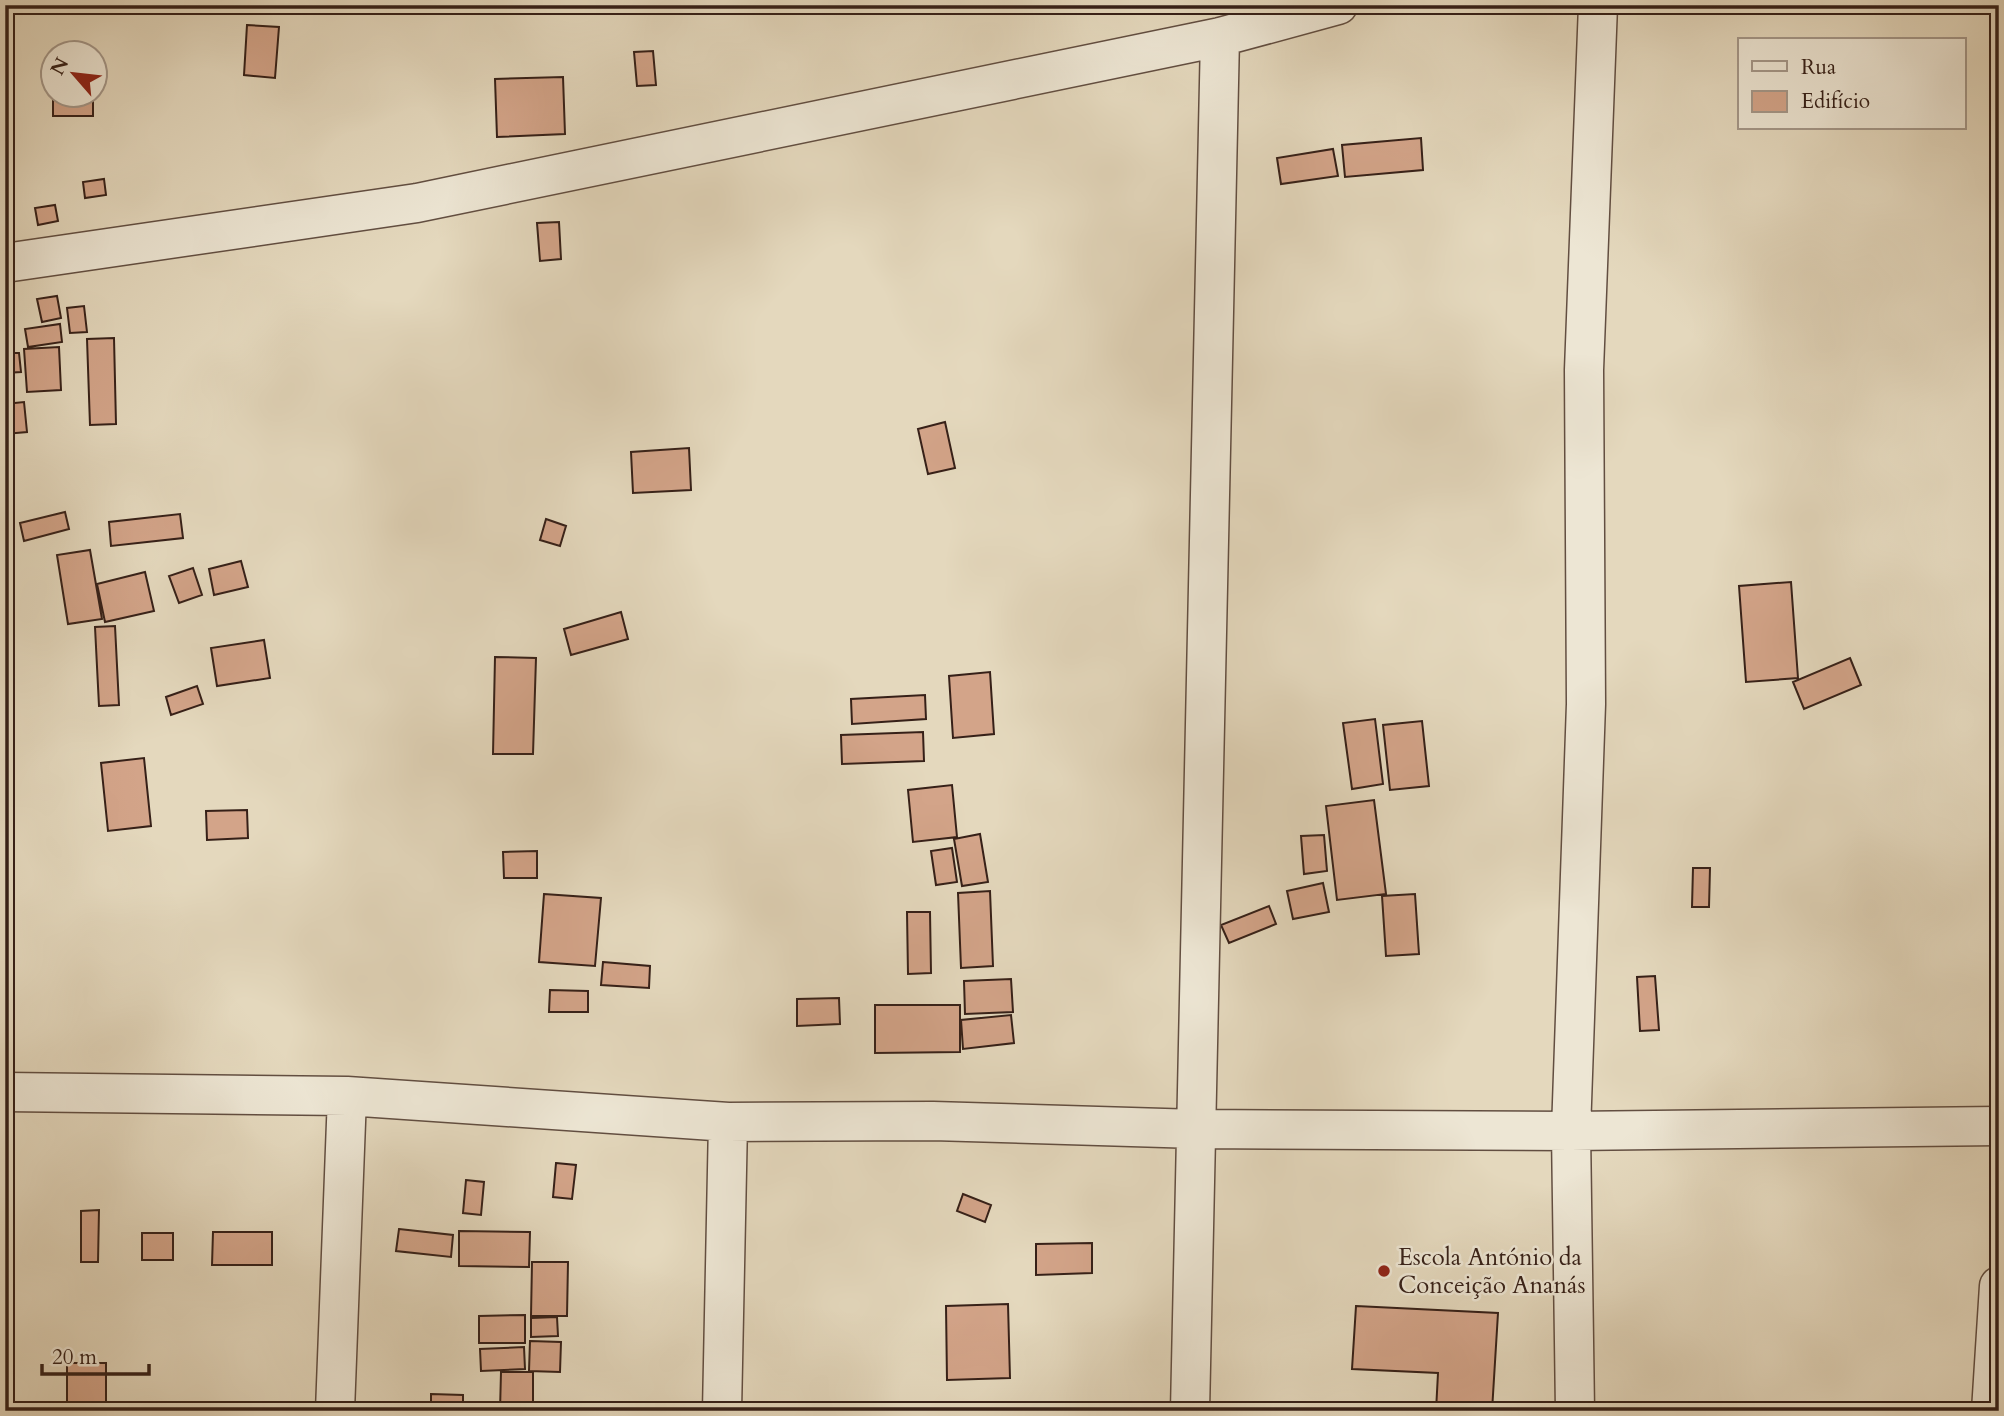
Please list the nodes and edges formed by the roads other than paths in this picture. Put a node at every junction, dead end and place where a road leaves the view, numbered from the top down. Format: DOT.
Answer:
graph roads {
  1 [pos="1338,5"];
  2 [pos="1598,5"];
  3 [pos="1220,37"];
  4 [pos="5,263"];
  5 [pos="5,1093"];
  6 [pos="347,1096"];
  7 [pos="728,1122"];
  8 [pos="1999,1126"];
  9 [pos="1197,1129"];
  10 [pos="1571,1131"];
  11 [pos="1999,1286"];
  12 [pos="335,1411"];
  13 [pos="722,1411"];
  14 [pos="1190,1411"];
  15 [pos="1576,1411"];
  16 [pos="1991,1411"];
  1 -- 3 [label="street"];
  2 -- 10 [label="street"];
  3 -- 4 [label="street"];
  3 -- 9 [label="street"];
  5 -- 6 [label="street"];
  6 -- 7 [label="street"];
  6 -- 12 [label="street"];
  7 -- 9 [label="street"];
  7 -- 13 [label="street"];
  8 -- 10 [label="street"];
  9 -- 10 [label="street"];
  9 -- 14 [label="street"];
  10 -- 15 [label="street"];
  11 -- 16 [label="street"];
}
